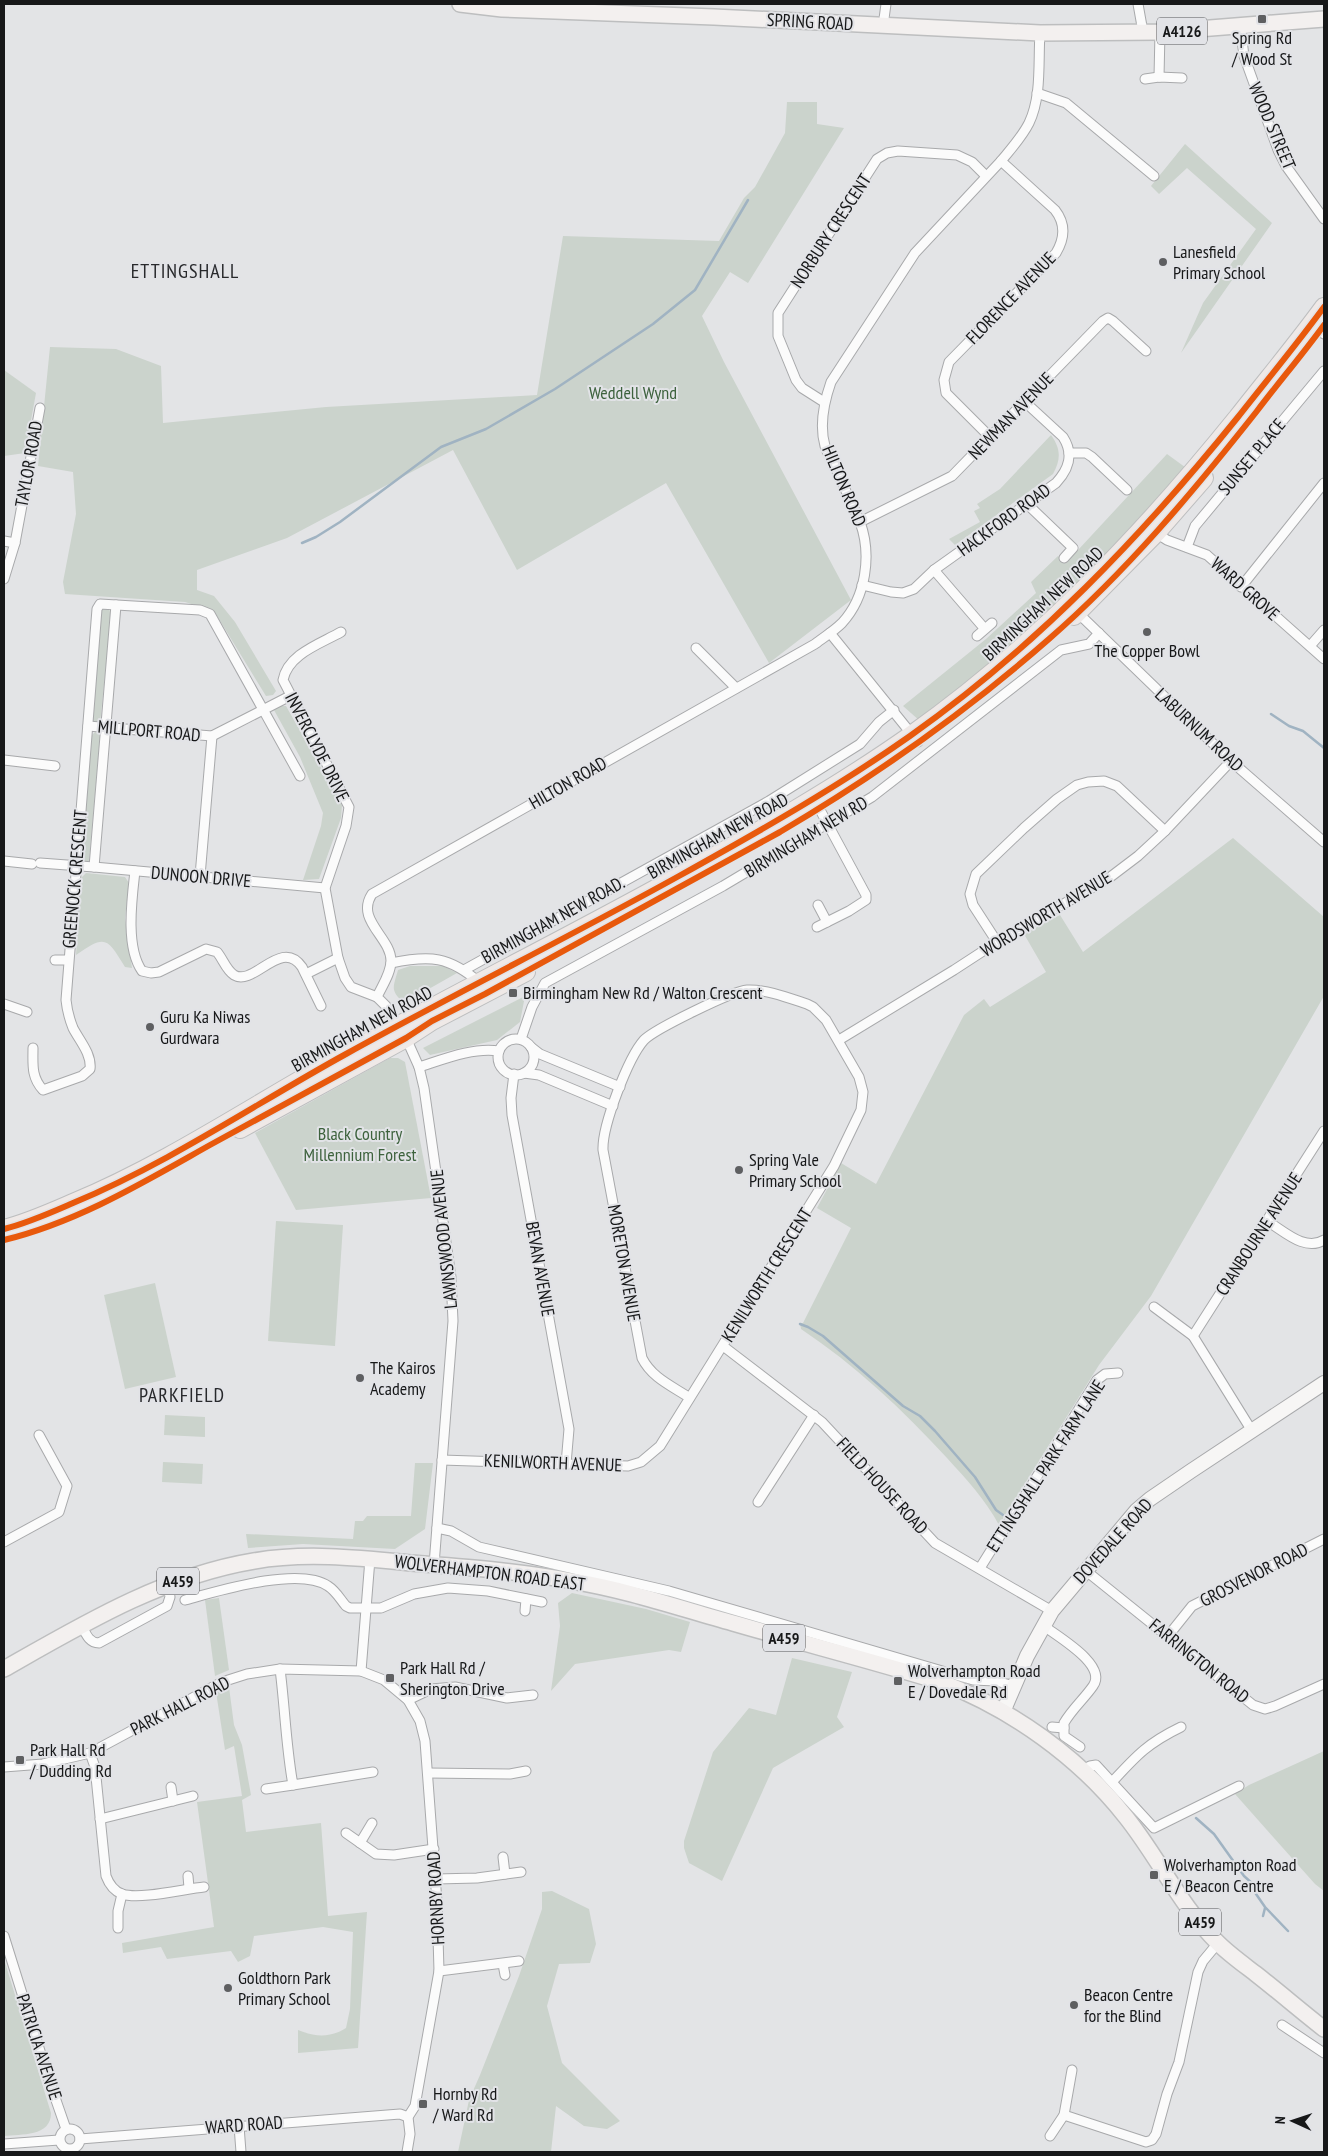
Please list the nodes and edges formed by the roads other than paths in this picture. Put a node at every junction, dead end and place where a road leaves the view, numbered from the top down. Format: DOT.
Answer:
graph roads {
  1 [pos="460,4"];
  2 [pos="886,4"];
  3 [pos="1138,4"];
  4 [pos="1324,19"];
  5 [pos="1240,24"];
  6 [pos="884,26"];
  7 [pos="1143,32"];
  8 [pos="1160,32"];
  9 [pos="1040,33"];
  10 [pos="1159,77"];
  11 [pos="1182,78"];
  12 [pos="1145,79"];
  13 [pos="1037,93"];
  14 [pos="1001,161"];
  15 [pos="986,176"];
  16 [pos="1154,176"];
  17 [pos="1324,219"];
  18 [pos="1324,307"];
  19 [pos="1323,330"];
  20 [pos="1146,351"];
  21 [pos="1324,370"];
  22 [pos="824,402"];
  23 [pos="1025,402"];
  24 [pos="40,408"];
  25 [pos="991,438"];
  26 [pos="1069,453"];
  27 [pos="1324,483"];
  28 [pos="1127,490"];
  29 [pos="1026,503"];
  30 [pos="860,522"];
  31 [pos="1152,529"];
  32 [pos="4,541"];
  33 [pos="15,543"];
  34 [pos="1188,547"];
  35 [pos="1064,558"];
  36 [pos="934,570"];
  37 [pos="4,579"];
  38 [pos="862,586"];
  39 [pos="1241,587"];
  40 [pos="116,605"];
  41 [pos="1074,609"];
  42 [pos="1324,630"];
  43 [pos="341,632"];
  44 [pos="830,633"];
  45 [pos="1099,633"];
  46 [pos="977,636"];
  47 [pos="1310,646"];
  48 [pos="696,648"];
  49 [pos="1324,659"];
  50 [pos="736,688"];
  51 [pos="290,696"];
  52 [pos="264,709"];
  53 [pos="894,710"];
  54 [pos="88,726"];
  55 [pos="106,727"];
  56 [pos="212,736"];
  57 [pos="915,738"];
  58 [pos="4,760"];
  59 [pos="1232,761"];
  60 [pos="55,766"];
  61 [pos="300,776"];
  62 [pos="819,808"];
  63 [pos="827,826"];
  64 [pos="1165,831"];
  65 [pos="1324,842"];
  66 [pos="4,861"];
  67 [pos="77,865"];
  68 [pos="94,867"];
  69 [pos="135,871"];
  70 [pos="200,876"];
  71 [pos="325,888"];
  72 [pos="818,905"];
  73 [pos="827,922"];
  74 [pos="817,927"];
  75 [pos="997,942"];
  76 [pos="338,958"];
  77 [pos="55,960"];
  78 [pos="68,960"];
  79 [pos="391,963"];
  80 [pos="464,970"];
  81 [pos="306,974"];
  82 [pos="480,983"];
  83 [pos="377,997"];
  84 [pos="4,1004"];
  85 [pos="321,1006"];
  86 [pos="27,1012"];
  87 [pos="402,1032"];
  88 [pos="521,1039"];
  89 [pos="839,1040"];
  90 [pos="531,1047"];
  91 [pos="34,1048"];
  92 [pos="500,1051"];
  93 [pos="419,1067"];
  94 [pos="524,1073"];
  95 [pos="514,1074"];
  96 [pos="620,1087"];
  97 [pos="613,1106"];
  98 [pos="1324,1131"];
  99 [pos="1266,1221"];
  100 [pos="4,1229"];
  101 [pos="4,1240"];
  102 [pos="1324,1240"];
  103 [pos="1154,1307"];
  104 [pos="1193,1336"];
  105 [pos="723,1346"];
  106 [pos="1118,1373"];
  107 [pos="1324,1383"];
  108 [pos="690,1398"];
  109 [pos="814,1415"];
  110 [pos="1252,1431"];
  111 [pos="39,1435"];
  112 [pos="442,1460"];
  113 [pos="566,1464"];
  114 [pos="758,1502"];
  115 [pos="437,1528"];
  116 [pos="1324,1540"];
  117 [pos="4,1542"];
  118 [pos="370,1559"];
  119 [pos="434,1564"];
  120 [pos="980,1568"];
  121 [pos="1085,1570"];
  122 [pos="168,1584"];
  123 [pos="526,1599"];
  124 [pos="185,1600"];
  125 [pos="542,1602"];
  126 [pos="367,1609"];
  127 [pos="525,1611"];
  128 [pos="1052,1612"];
  129 [pos="82,1626"];
  130 [pos="1044,1626"];
  131 [pos="1168,1636"];
  132 [pos="4,1669"];
  133 [pos="280,1669"];
  134 [pos="361,1671"];
  135 [pos="1324,1684"];
  136 [pos="1014,1686"];
  137 [pos="533,1695"];
  138 [pos="408,1700"];
  139 [pos="1004,1712"];
  140 [pos="1052,1727"];
  141 [pos="1180,1727"];
  142 [pos="1064,1728"];
  143 [pos="1080,1747"];
  144 [pos="90,1753"];
  145 [pos="4,1767"];
  146 [pos="526,1771"];
  147 [pos="373,1772"];
  148 [pos="428,1773"];
  149 [pos="293,1785"];
  150 [pos="1108,1785"];
  151 [pos="1239,1786"];
  152 [pos="171,1787"];
  153 [pos="266,1789"];
  154 [pos="193,1796"];
  155 [pos="173,1801"];
  156 [pos="100,1819"];
  157 [pos="372,1824"];
  158 [pos="346,1833"];
  159 [pos="360,1842"];
  160 [pos="434,1849"];
  161 [pos="503,1857"];
  162 [pos="521,1872"];
  163 [pos="505,1874"];
  164 [pos="188,1876"];
  165 [pos="436,1879"];
  166 [pos="204,1887"];
  167 [pos="189,1888"];
  168 [pos="122,1894"];
  169 [pos="118,1928"];
  170 [pos="4,1936"];
  171 [pos="1218,1943"];
  172 [pos="519,1961"];
  173 [pos="504,1964"];
  174 [pos="439,1971"];
  175 [pos="505,1976"];
  176 [pos="1282,2024"];
  177 [pos="1324,2029"];
  178 [pos="1324,2052"];
  179 [pos="1072,2070"];
  180 [pos="1064,2115"];
  181 [pos="408,2117"];
  182 [pos="239,2126"];
  183 [pos="66,2130"];
  184 [pos="1050,2136"];
  185 [pos="80,2139"];
  186 [pos="59,2140"];
  187 [pos="4,2144"];
  188 [pos="71,2151"];
  189 [pos="241,2152"];
  190 [pos="407,2152"];
  1 -- 6 [label="main road, SPRING ROAD / A4126"];
  2 -- 6 [label="street"];
  3 -- 7 [label="street"];
  4 -- 5 [label="main road, A4126"];
  5 -- 8 [label="main road, A4126"];
  5 -- 17 [label="street, WOOD STREET"];
  6 -- 9 [label="main road, SPRING ROAD / A4126"];
  7 -- 8 [label="main road, A4126"];
  7 -- 9 [label="main road, A4126"];
  8 -- 10 [label="street"];
  9 -- 13 [label="street, HILTON ROAD"];
  10 -- 11 [label="street"];
  10 -- 12 [label="street"];
  13 -- 14 [label="street, HILTON ROAD"];
  13 -- 16 [label="street"];
  14 -- 15 [label="street, HILTON ROAD"];
  14 -- 25 [label="street, FLORENCE AVENUE"];
  15 -- 22 [label="street, HILTON ROAD"];
  15 -- 22 [label="street, NORBURY CRESCENT"];
  18 -- 31 [label="highway, BIRMINGHAM NEW ROAD"];
  19 -- 31 [label="highway, BIRMINGHAM NEW ROAD"];
  20 -- 23 [label="street, NEWMAN AVENUE"];
  21 -- 34 [label="street, SUNSET PLACE"];
  22 -- 30 [label="street, HILTON ROAD"];
  23 -- 25 [label="street, NEWMAN AVENUE"];
  23 -- 26 [label="street"];
  24 -- 33 [label="street, TAYLOR ROAD"];
  25 -- 30 [label="street, NEWMAN AVENUE"];
  26 -- 28 [label="street"];
  26 -- 29 [label="street, HACKFORD ROAD"];
  27 -- 39 [label="street"];
  29 -- 35 [label="street"];
  29 -- 36 [label="street, HACKFORD ROAD"];
  30 -- 38 [label="street, HILTON ROAD"];
  31 -- 34 [label="street, WARD GROVE"];
  31 -- 41 [label="highway, BIRMINGHAM NEW ROAD"];
  32 -- 33 [label="street"];
  33 -- 37 [label="street, TAYLOR ROAD"];
  34 -- 39 [label="street, WARD GROVE"];
  36 -- 38 [label="street, HACKFORD ROAD"];
  36 -- 46 [label="street"];
  38 -- 44 [label="street, HILTON ROAD"];
  39 -- 47 [label="street, WARD GROVE"];
  40 -- 52 [label="street, GREENOCK CRESCENT"];
  40 -- 54 [label="street, GREENOCK CRESCENT"];
  40 -- 55 [label="street, GREENOCK CRESCENT"];
  41 -- 45 [label="street, LABURNUM ROAD"];
  41 -- 57 [label="highway, BIRMINGHAM NEW ROAD"];
  42 -- 47 [label="street"];
  43 -- 51 [label="street, INVERCLYDE DRIVE"];
  44 -- 50 [label="street, HILTON ROAD"];
  44 -- 53 [label="street"];
  45 -- 59 [label="street, LABURNUM ROAD"];
  45 -- 63 [label="street, BIRMINGHAM NEW RD"];
  47 -- 49 [label="street, WARD GROVE"];
  48 -- 50 [label="street"];
  50 -- 79 [label="street, HILTON ROAD"];
  51 -- 52 [label="street, MILLPORT ROAD"];
  51 -- 71 [label="street, INVERCLYDE DRIVE"];
  52 -- 56 [label="street, MILLPORT ROAD"];
  52 -- 61 [label="street"];
  53 -- 57 [label="street"];
  53 -- 80 [label="street, BIRMINGHAM NEW ROAD."];
  54 -- 55 [label="street, MILLPORT ROAD"];
  54 -- 67 [label="street, GREENOCK CRESCENT"];
  55 -- 56 [label="street, MILLPORT ROAD"];
  55 -- 68 [label="street, GREENOCK CRESCENT"];
  56 -- 70 [label="street"];
  57 -- 62 [label="highway, BIRMINGHAM NEW ROAD"];
  57 -- 82 [label="highway, BIRMINGHAM NEW ROAD"];
  58 -- 60 [label="street"];
  59 -- 64 [label="street, WORDSWORTH AVENUE"];
  59 -- 65 [label="street, LABURNUM ROAD"];
  62 -- 63 [label="street"];
  62 -- 87 [label="highway, BIRMINGHAM NEW ROAD"];
  63 -- 73 [label="street"];
  63 -- 88 [label="street, BIRMINGHAM NEW RD"];
  64 -- 75 [label="street, WORDSWORTH AVENUE"];
  64 -- 75 [label="street"];
  66 -- 67 [label="street, DUNOON DRIVE"];
  67 -- 68 [label="street, DUNOON DRIVE"];
  67 -- 78 [label="street, GREENOCK CRESCENT"];
  68 -- 69 [label="street, DUNOON DRIVE"];
  69 -- 70 [label="street, DUNOON DRIVE"];
  69 -- 81 [label="street"];
  70 -- 71 [label="street, DUNOON DRIVE"];
  71 -- 76 [label="street"];
  72 -- 73 [label="street"];
  73 -- 74 [label="street"];
  75 -- 89 [label="street, WORDSWORTH AVENUE"];
  76 -- 81 [label="street"];
  76 -- 83 [label="street"];
  77 -- 78 [label="street"];
  78 -- 91 [label="street, GREENOCK CRESCENT"];
  79 -- 80 [label="street"];
  79 -- 83 [label="street"];
  80 -- 82 [label="street"];
  81 -- 85 [label="street"];
  82 -- 87 [label="highway, BIRMINGHAM NEW ROAD"];
  83 -- 87 [label="street, LAWNSWOOD AVENUE"];
  84 -- 86 [label="street"];
  87 -- 93 [label="street, LAWNSWOOD AVENUE"];
  87 -- 100 [label="highway, BIRMINGHAM NEW ROAD"];
  87 -- 101 [label="highway, BIRMINGHAM NEW ROAD"];
  88 -- 90 [label="street"];
  88 -- 92 [label="street"];
  89 -- 96 [label="street, KENILWORTH CRESCENT"];
  89 -- 105 [label="street, KENILWORTH CRESCENT"];
  90 -- 94 [label="street"];
  90 -- 96 [label="street"];
  92 -- 93 [label="street"];
  92 -- 95 [label="street"];
  93 -- 112 [label="street, LAWNSWOOD AVENUE"];
  94 -- 95 [label="street"];
  94 -- 97 [label="street"];
  95 -- 113 [label="street, BEVAN AVENUE"];
  96 -- 97 [label="street, KENILWORTH CRESCENT"];
  97 -- 108 [label="street, MORETON AVENUE"];
  98 -- 99 [label="street, CRANBOURNE AVENUE"];
  99 -- 102 [label="street"];
  99 -- 104 [label="street, CRANBOURNE AVENUE"];
  103 -- 104 [label="street"];
  104 -- 110 [label="street"];
  105 -- 108 [label="street, KENILWORTH CRESCENT"];
  105 -- 109 [label="street, FIELD HOUSE ROAD"];
  106 -- 120 [label="street, ETTINGSHALL PARK FARM LANE"];
  107 -- 110 [label="street, DOVEDALE ROAD"];
  108 -- 113 [label="street, KENILWORTH AVENUE"];
  109 -- 114 [label="street"];
  109 -- 120 [label="street, FIELD HOUSE ROAD"];
  110 -- 121 [label="street, DOVEDALE ROAD"];
  111 -- 117 [label="street"];
  112 -- 113 [label="street, KENILWORTH AVENUE"];
  112 -- 115 [label="street, LAWNSWOOD AVENUE"];
  115 -- 119 [label="street, LAWNSWOOD AVENUE"];
  115 -- 136 [label="street, WOLVERHAMPTON ROAD EAST"];
  116 -- 131 [label="street, GROSVENOR ROAD"];
  118 -- 119 [label="main road, WOLVERHAMPTON ROAD EAST / A459"];
  118 -- 122 [label="main road, WOLVERHAMPTON ROAD EAST / A459"];
  118 -- 126 [label="street"];
  119 -- 139 [label="main road, WOLVERHAMPTON ROAD EAST / A459"];
  120 -- 128 [label="street, FIELD HOUSE ROAD"];
  121 -- 128 [label="street, DOVEDALE ROAD"];
  121 -- 131 [label="street, FARRINGTON ROAD"];
  122 -- 129 [label="main road, WOLVERHAMPTON ROAD EAST / A459"];
  122 -- 129 [label="street"];
  123 -- 125 [label="street"];
  123 -- 126 [label="street"];
  123 -- 127 [label="street"];
  124 -- 126 [label="street"];
  126 -- 134 [label="street"];
  128 -- 130 [label="street, DOVEDALE ROAD"];
  129 -- 132 [label="main road, WOLVERHAMPTON ROAD EAST / A459"];
  130 -- 136 [label="street, DOVEDALE ROAD"];
  130 -- 142 [label="street"];
  131 -- 135 [label="street, FARRINGTON ROAD"];
  133 -- 134 [label="street, PARK HALL ROAD"];
  133 -- 144 [label="street, PARK HALL ROAD"];
  133 -- 149 [label="street"];
  134 -- 138 [label="street, HORNBY ROAD"];
  136 -- 139 [label="street, DOVEDALE ROAD"];
  137 -- 138 [label="street"];
  138 -- 148 [label="street, HORNBY ROAD"];
  139 -- 150 [label="main road, WOLVERHAMPTON ROAD EAST / A459"];
  140 -- 142 [label="street"];
  141 -- 150 [label="street"];
  142 -- 143 [label="street"];
  144 -- 145 [label="street, PARK HALL ROAD"];
  144 -- 156 [label="street"];
  146 -- 148 [label="street"];
  147 -- 149 [label="street"];
  148 -- 160 [label="street, HORNBY ROAD"];
  149 -- 153 [label="street"];
  150 -- 151 [label="street"];
  150 -- 171 [label="main road, A459"];
  152 -- 155 [label="street"];
  154 -- 155 [label="street"];
  155 -- 156 [label="street"];
  156 -- 168 [label="street"];
  157 -- 159 [label="street"];
  158 -- 159 [label="street"];
  159 -- 160 [label="street"];
  160 -- 165 [label="street, HORNBY ROAD"];
  161 -- 163 [label="street"];
  162 -- 163 [label="street"];
  163 -- 165 [label="street"];
  164 -- 167 [label="street"];
  165 -- 174 [label="street, HORNBY ROAD"];
  166 -- 167 [label="street"];
  167 -- 168 [label="street"];
  168 -- 169 [label="street"];
  170 -- 183 [label="street, PATRICIA AVENUE"];
  171 -- 177 [label="main road, A459"];
  171 -- 180 [label="street"];
  172 -- 173 [label="street"];
  173 -- 174 [label="street"];
  173 -- 175 [label="street"];
  174 -- 181 [label="street, HORNBY ROAD"];
  176 -- 178 [label="street"];
  179 -- 180 [label="street"];
  180 -- 184 [label="street"];
  181 -- 182 [label="street, WARD ROAD"];
  181 -- 190 [label="street, HORNBY ROAD"];
  182 -- 185 [label="street, WARD ROAD"];
  182 -- 189 [label="street"];
  183 -- 185 [label="street"];
  183 -- 186 [label="street"];
  185 -- 188 [label="street"];
  186 -- 187 [label="street"];
  186 -- 188 [label="street"];
}
